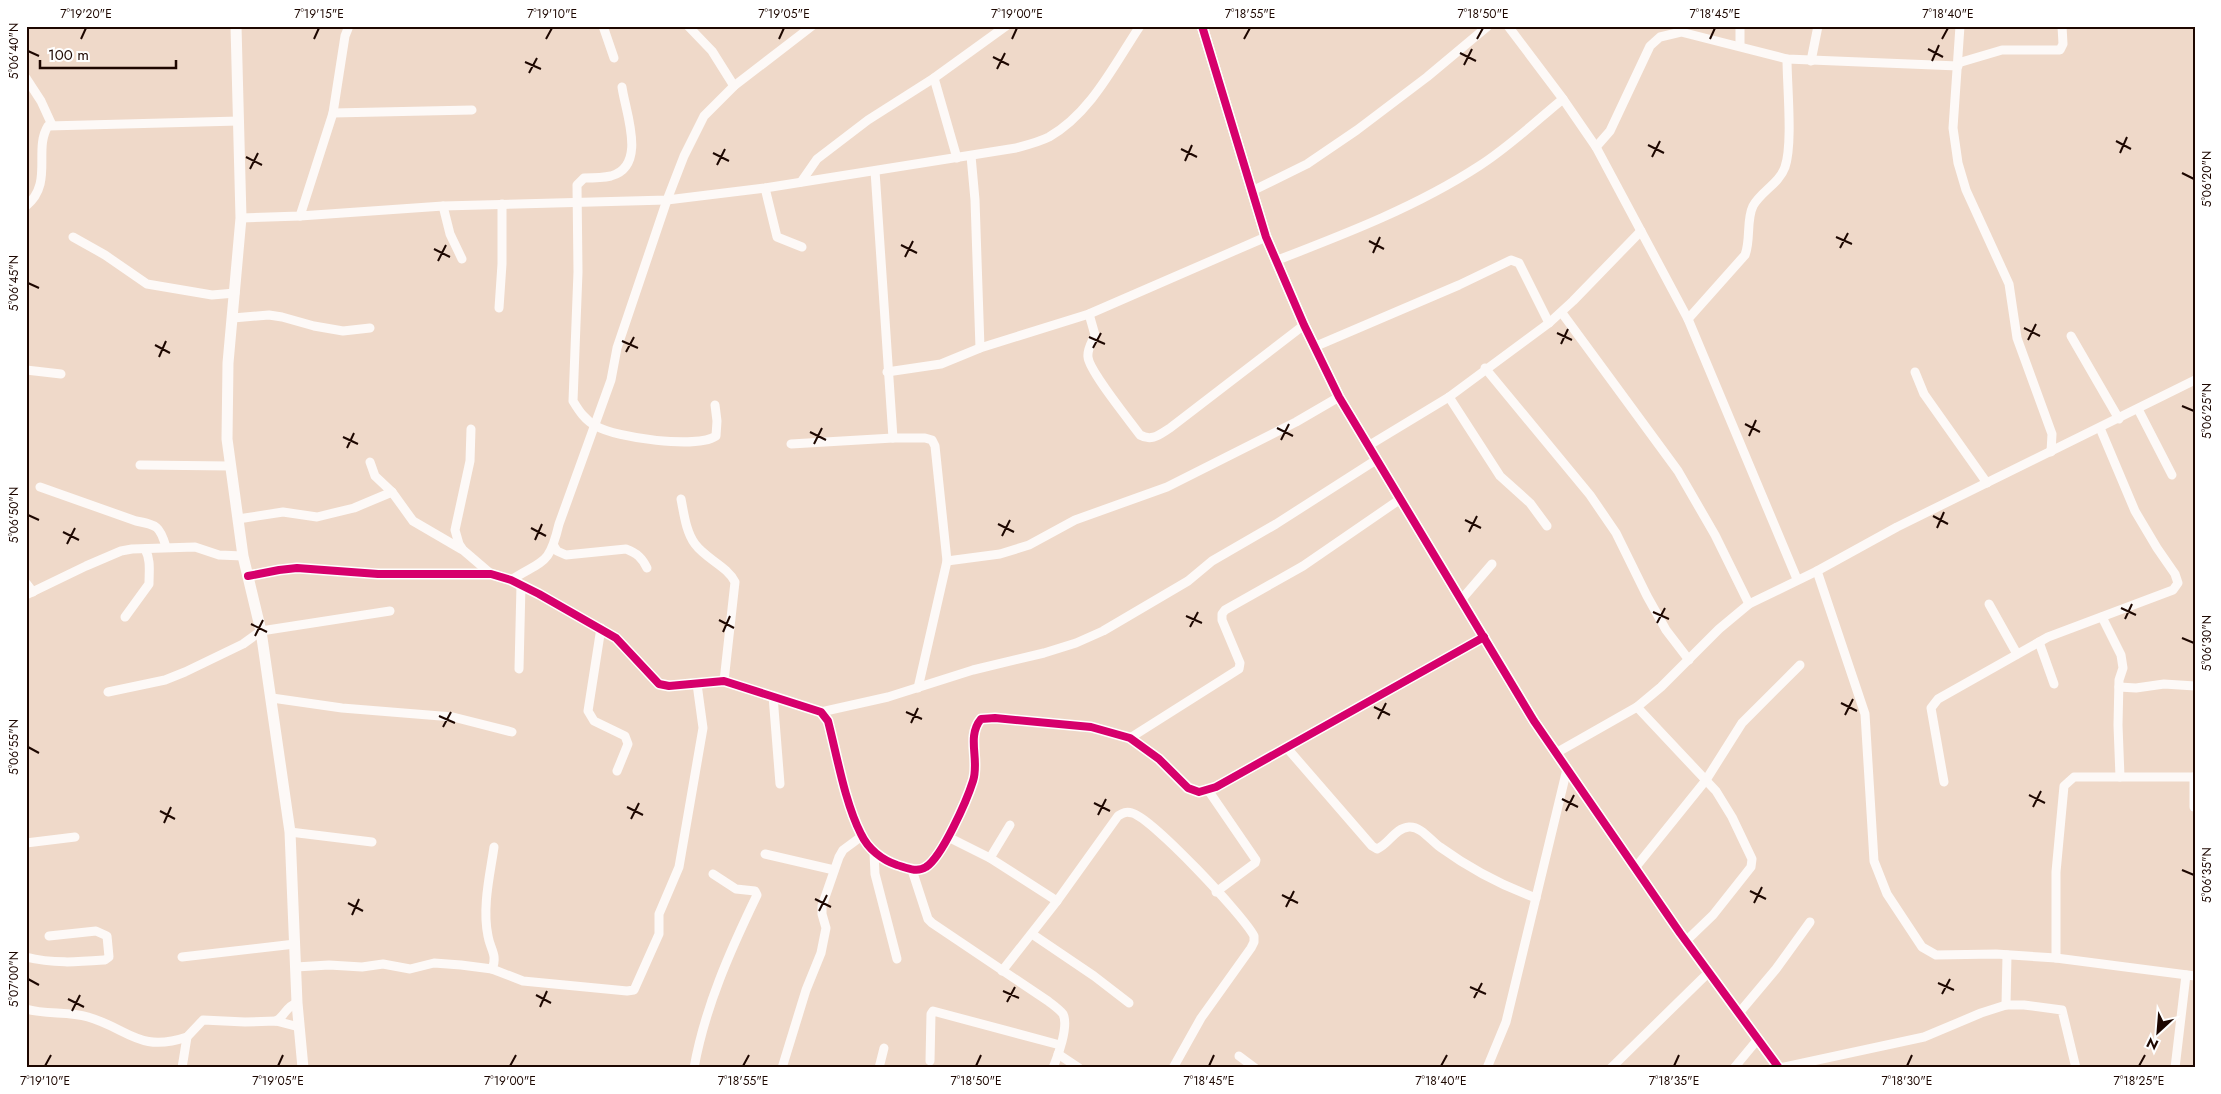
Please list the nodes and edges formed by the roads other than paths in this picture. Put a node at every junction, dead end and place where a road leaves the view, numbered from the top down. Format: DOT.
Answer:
graph roads {
  1 [pos="236,26"];
  2 [pos="349,26"];
  3 [pos="603,26"];
  4 [pos="688,26"];
  5 [pos="812,26"];
  6 [pos="1006,26"];
  7 [pos="1140,26"];
  8 [pos="1202,26"];
  9 [pos="1488,26"];
  10 [pos="1508,26"];
  11 [pos="1740,26"];
  12 [pos="1818,26"];
  13 [pos="1960,26"];
  14 [pos="2062,26"];
  15 [pos="1680,29"];
  16 [pos="1740,45"];
  17 [pos="614,58"];
  18 [pos="1787,59"];
  19 [pos="1811,61"];
  20 [pos="1958,64"];
  21 [pos="26,78"];
  22 [pos="934,78"];
  23 [pos="734,86"];
  24 [pos="622,87"];
  25 [pos="1564,99"];
  26 [pos="472,110"];
  27 [pos="333,113"];
  28 [pos="238,121"];
  29 [pos="52,125"];
  30 [pos="1596,147"];
  31 [pos="971,156"];
  32 [pos="957,158"];
  33 [pos="875,171"];
  34 [pos="801,182"];
  35 [pos="765,188"];
  36 [pos="1252,191"];
  37 [pos="667,200"];
  38 [pos="502,204"];
  39 [pos="576,204"];
  40 [pos="26,206"];
  41 [pos="443,206"];
  42 [pos="300,216"];
  43 [pos="241,218"];
  44 [pos="1641,231"];
  45 [pos="72,237"];
  46 [pos="1266,237"];
  47 [pos="802,247"];
  48 [pos="462,259"];
  49 [pos="1275,261"];
  50 [pos="235,293"];
  51 [pos="499,308"];
  52 [pos="1562,313"];
  53 [pos="1089,314"];
  54 [pos="233,318"];
  55 [pos="1688,318"];
  56 [pos="1549,323"];
  57 [pos="1304,325"];
  58 [pos="370,328"];
  59 [pos="2071,336"];
  60 [pos="1314,347"];
  61 [pos="980,348"];
  62 [pos="1485,368"];
  63 [pos="26,370"];
  64 [pos="887,372"];
  65 [pos="1915,372"];
  66 [pos="61,374"];
  67 [pos="2195,380"];
  68 [pos="1338,397"];
  69 [pos="1449,397"];
  70 [pos="714,405"];
  71 [pos="2138,409"];
  72 [pos="2119,419"];
  73 [pos="595,426"];
  74 [pos="2100,428"];
  75 [pos="471,429"];
  76 [pos="2052,434"];
  77 [pos="893,438"];
  78 [pos="791,444"];
  79 [pos="2066,444"];
  80 [pos="1368,446"];
  81 [pos="2051,452"];
  82 [pos="1376,460"];
  83 [pos="370,462"];
  84 [pos="140,465"];
  85 [pos="230,466"];
  86 [pos="2172,475"];
  87 [pos="1987,483"];
  88 [pos="40,487"];
  89 [pos="392,492"];
  90 [pos="681,499"];
  91 [pos="1399,500"];
  92 [pos="238,519"];
  93 [pos="1547,526"];
  94 [pos="166,546"];
  95 [pos="554,546"];
  96 [pos="146,549"];
  97 [pos="463,550"];
  98 [pos="243,556"];
  99 [pos="947,561"];
  100 [pos="1492,564"];
  101 [pos="646,568"];
  102 [pos="1817,571"];
  103 [pos="492,574"];
  104 [pos="248,576"];
  105 [pos="1797,579"];
  106 [pos="511,580"];
  107 [pos="26,583"];
  108 [pos="521,585"];
  109 [pos="30,594"];
  110 [pos="1461,600"];
  111 [pos="1749,604"];
  112 [pos="1989,604"];
  113 [pos="390,611"];
  114 [pos="125,617"];
  115 [pos="2102,617"];
  116 [pos="601,628"];
  117 [pos="261,631"];
  118 [pos="1484,637"];
  119 [pos="2039,642"];
  120 [pos="2017,654"];
  121 [pos="1689,660"];
  122 [pos="1800,665"];
  123 [pos="519,669"];
  124 [pos="724,681"];
  125 [pos="697,684"];
  126 [pos="2054,684"];
  127 [pos="2195,686"];
  128 [pos="2120,687"];
  129 [pos="918,688"];
  130 [pos="108,692"];
  131 [pos="773,696"];
  132 [pos="272,698"];
  133 [pos="1637,707"];
  134 [pos="821,712"];
  135 [pos="512,732"];
  136 [pos="1130,738"];
  137 [pos="1287,748"];
  138 [pos="1556,753"];
  139 [pos="1567,769"];
  140 [pos="618,771"];
  141 [pos="2120,777"];
  142 [pos="2194,777"];
  143 [pos="1706,780"];
  144 [pos="1944,782"];
  145 [pos="780,784"];
  146 [pos="1208,790"];
  147 [pos="2194,807"];
  148 [pos="1010,825"];
  149 [pos="290,832"];
  150 [pos="862,836"];
  151 [pos="75,837"];
  152 [pos="948,837"];
  153 [pos="372,842"];
  154 [pos="26,843"];
  155 [pos="494,847"];
  156 [pos="874,853"];
  157 [pos="765,854"];
  158 [pos="990,858"];
  159 [pos="1635,868"];
  160 [pos="834,870"];
  161 [pos="912,870"];
  162 [pos="713,874"];
  163 [pos="1216,892"];
  164 [pos="1536,898"];
  165 [pos="1057,901"];
  166 [pos="1810,922"];
  167 [pos="1032,934"];
  168 [pos="49,936"];
  169 [pos="1686,941"];
  170 [pos="295,944"];
  171 [pos="2007,955"];
  172 [pos="26,957"];
  173 [pos="182,958"];
  174 [pos="2056,958"];
  175 [pos="897,959"];
  176 [pos="296,968"];
  177 [pos="492,969"];
  178 [pos="1002,971"];
  179 [pos="1709,972"];
  180 [pos="2190,976"];
  181 [pos="297,1003"];
  182 [pos="1129,1003"];
  183 [pos="2006,1005"];
  184 [pos="26,1009"];
  185 [pos="1739,1013"];
  186 [pos="276,1021"];
  187 [pos="299,1027"];
  188 [pos="187,1037"];
  189 [pos="1758,1039"];
  190 [pos="884,1048"];
  191 [pos="1060,1050"];
  192 [pos="1239,1056"];
  193 [pos="930,1062"];
  194 [pos="182,1068"];
  195 [pos="303,1068"];
  196 [pos="694,1068"];
  197 [pos="782,1068"];
  198 [pos="879,1068"];
  199 [pos="1053,1068"];
  200 [pos="1079,1068"];
  201 [pos="1173,1068"];
  202 [pos="1255,1068"];
  203 [pos="1487,1068"];
  204 [pos="1611,1068"];
  205 [pos="1734,1068"];
  206 [pos="1779,1068"];
  207 [pos="2076,1068"];
  208 [pos="2175,1068"];
  1 -- 28 [label="street"];
  2 -- 27 [label="street"];
  3 -- 17 [label="street"];
  4 -- 23 [label="street"];
  5 -- 23 [label="street"];
  6 -- 22 [label="street"];
  7 -- 31 [label="street"];
  8 -- 36 [label="street"];
  9 -- 36 [label="street"];
  10 -- 25 [label="street"];
  11 -- 16 [label="street"];
  12 -- 19 [label="street"];
  13 -- 20 [label="street"];
  14 -- 20 [label="street"];
  15 -- 16 [label="street"];
  15 -- 30 [label="street"];
  16 -- 18 [label="street"];
  18 -- 19 [label="street"];
  18 -- 55 [label="street"];
  19 -- 20 [label="street"];
  20 -- 76 [label="street"];
  21 -- 29 [label="street"];
  22 -- 32 [label="street"];
  22 -- 34 [label="street"];
  23 -- 37 [label="street"];
  24 -- 39 [label="street"];
  25 -- 30 [label="street"];
  25 -- 49 [label="street"];
  26 -- 27 [label="street"];
  27 -- 42 [label="street"];
  28 -- 29 [label="street"];
  28 -- 43 [label="street"];
  29 -- 40 [label="street"];
  30 -- 44 [label="street"];
  31 -- 32 [label="street"];
  31 -- 61 [label="street"];
  32 -- 33 [label="street"];
  33 -- 34 [label="street"];
  33 -- 64 [label="street"];
  34 -- 35 [label="street"];
  35 -- 37 [label="street"];
  35 -- 47 [label="street"];
  36 -- 46 [label="street"];
  37 -- 39 [label="street"];
  37 -- 73 [label="street"];
  38 -- 39 [label="street"];
  38 -- 41 [label="street"];
  38 -- 51 [label="street"];
  39 -- 73 [label="street"];
  41 -- 42 [label="street"];
  41 -- 48 [label="street"];
  42 -- 43 [label="street"];
  43 -- 50 [label="street"];
  44 -- 52 [label="street"];
  44 -- 55 [label="street"];
  45 -- 50 [label="street"];
  46 -- 49 [label="street"];
  46 -- 53 [label="street"];
  49 -- 57 [label="street"];
  50 -- 54 [label="street"];
  52 -- 56 [label="street"];
  52 -- 111 [label="street"];
  53 -- 57 [label="street"];
  53 -- 61 [label="street"];
  54 -- 58 [label="street"];
  54 -- 85 [label="street"];
  55 -- 105 [label="street"];
  56 -- 60 [label="street"];
  56 -- 62 [label="street"];
  57 -- 60 [label="street"];
  59 -- 72 [label="street"];
  60 -- 68 [label="street"];
  61 -- 64 [label="street"];
  62 -- 69 [label="street"];
  62 -- 121 [label="street"];
  63 -- 66 [label="street"];
  64 -- 77 [label="street"];
  65 -- 87 [label="street"];
  67 -- 71 [label="street"];
  68 -- 80 [label="street"];
  68 -- 99 [label="street"];
  69 -- 80 [label="street"];
  69 -- 93 [label="street"];
  70 -- 73 [label="street"];
  71 -- 72 [label="street"];
  71 -- 86 [label="street"];
  72 -- 74 [label="street"];
  73 -- 95 [label="street"];
  74 -- 79 [label="street"];
  74 -- 115 [label="street"];
  75 -- 97 [label="street"];
  76 -- 79 [label="street"];
  76 -- 81 [label="street"];
  77 -- 78 [label="street"];
  77 -- 99 [label="street"];
  79 -- 81 [label="street"];
  80 -- 82 [label="street"];
  81 -- 87 [label="street"];
  82 -- 91 [label="street"];
  82 -- 129 [label="street"];
  83 -- 89 [label="street"];
  84 -- 85 [label="street"];
  85 -- 92 [label="street"];
  87 -- 102 [label="street"];
  88 -- 94 [label="street"];
  89 -- 92 [label="street"];
  89 -- 97 [label="street"];
  90 -- 124 [label="street"];
  91 -- 110 [label="street"];
  91 -- 136 [label="street"];
  92 -- 98 [label="street"];
  94 -- 96 [label="street"];
  94 -- 98 [label="street"];
  95 -- 101 [label="street"];
  95 -- 106 [label="street"];
  96 -- 109 [label="street"];
  96 -- 114 [label="street"];
  97 -- 103 [label="street"];
  98 -- 104 [label="street"];
  99 -- 129 [label="street"];
  100 -- 110 [label="street"];
  102 -- 105 [label="street"];
  102 -- 171 [label="street"];
  103 -- 104 [label="street"];
  103 -- 106 [label="street"];
  104 -- 117 [label="street"];
  105 -- 111 [label="street"];
  106 -- 108 [label="street"];
  107 -- 109 [label="street"];
  108 -- 116 [label="street"];
  108 -- 123 [label="street"];
  110 -- 118 [label="street"];
  111 -- 121 [label="street"];
  112 -- 120 [label="street"];
  113 -- 117 [label="street"];
  115 -- 119 [label="street"];
  115 -- 128 [label="street"];
  116 -- 125 [label="street"];
  116 -- 140 [label="street"];
  117 -- 130 [label="street"];
  117 -- 132 [label="street"];
  118 -- 137 [label="street"];
  118 -- 138 [label="street"];
  119 -- 120 [label="street"];
  119 -- 126 [label="street"];
  120 -- 144 [label="street"];
  121 -- 133 [label="street"];
  122 -- 143 [label="street"];
  124 -- 125 [label="street"];
  124 -- 131 [label="street"];
  125 -- 177 [label="street"];
  127 -- 128 [label="street"];
  128 -- 141 [label="street"];
  129 -- 134 [label="street"];
  131 -- 134 [label="street"];
  131 -- 145 [label="street"];
  132 -- 135 [label="street"];
  132 -- 149 [label="street"];
  133 -- 138 [label="street"];
  133 -- 143 [label="street"];
  134 -- 150 [label="street"];
  136 -- 146 [label="street"];
  136 -- 152 [label="street"];
  137 -- 146 [label="street"];
  137 -- 164 [label="street"];
  138 -- 139 [label="street"];
  139 -- 159 [label="street"];
  139 -- 164 [label="street"];
  141 -- 142 [label="street"];
  141 -- 174 [label="street"];
  142 -- 147 [label="street"];
  143 -- 159 [label="street"];
  143 -- 169 [label="street"];
  146 -- 163 [label="street"];
  148 -- 158 [label="street"];
  149 -- 153 [label="street"];
  149 -- 170 [label="street"];
  150 -- 156 [label="street"];
  150 -- 160 [label="street"];
  151 -- 154 [label="street"];
  152 -- 158 [label="street"];
  152 -- 161 [label="street"];
  155 -- 177 [label="street"];
  156 -- 161 [label="street"];
  156 -- 175 [label="street"];
  157 -- 160 [label="street"];
  158 -- 165 [label="street"];
  159 -- 169 [label="street"];
  160 -- 197 [label="street"];
  161 -- 178 [label="street"];
  162 -- 196 [label="street"];
  163 -- 165 [label="street"];
  163 -- 201 [label="street"];
  164 -- 203 [label="street"];
  165 -- 167 [label="street"];
  166 -- 185 [label="street"];
  167 -- 178 [label="street"];
  167 -- 182 [label="street"];
  168 -- 172 [label="street"];
  169 -- 179 [label="street"];
  170 -- 173 [label="street"];
  170 -- 176 [label="street"];
  171 -- 174 [label="street"];
  171 -- 183 [label="street"];
  174 -- 180 [label="street"];
  176 -- 177 [label="street"];
  176 -- 181 [label="street"];
  178 -- 191 [label="street"];
  179 -- 185 [label="street"];
  179 -- 204 [label="street"];
  180 -- 208 [label="street"];
  181 -- 186 [label="street"];
  181 -- 187 [label="street"];
  183 -- 206 [label="street"];
  183 -- 207 [label="street"];
  184 -- 188 [label="street"];
  185 -- 189 [label="street"];
  186 -- 187 [label="street"];
  186 -- 188 [label="street"];
  187 -- 195 [label="street"];
  188 -- 194 [label="street"];
  189 -- 205 [label="street"];
  189 -- 206 [label="street"];
  190 -- 198 [label="street"];
  191 -- 193 [label="street"];
  191 -- 199 [label="street"];
  191 -- 200 [label="street"];
  192 -- 202 [label="street"];
}
